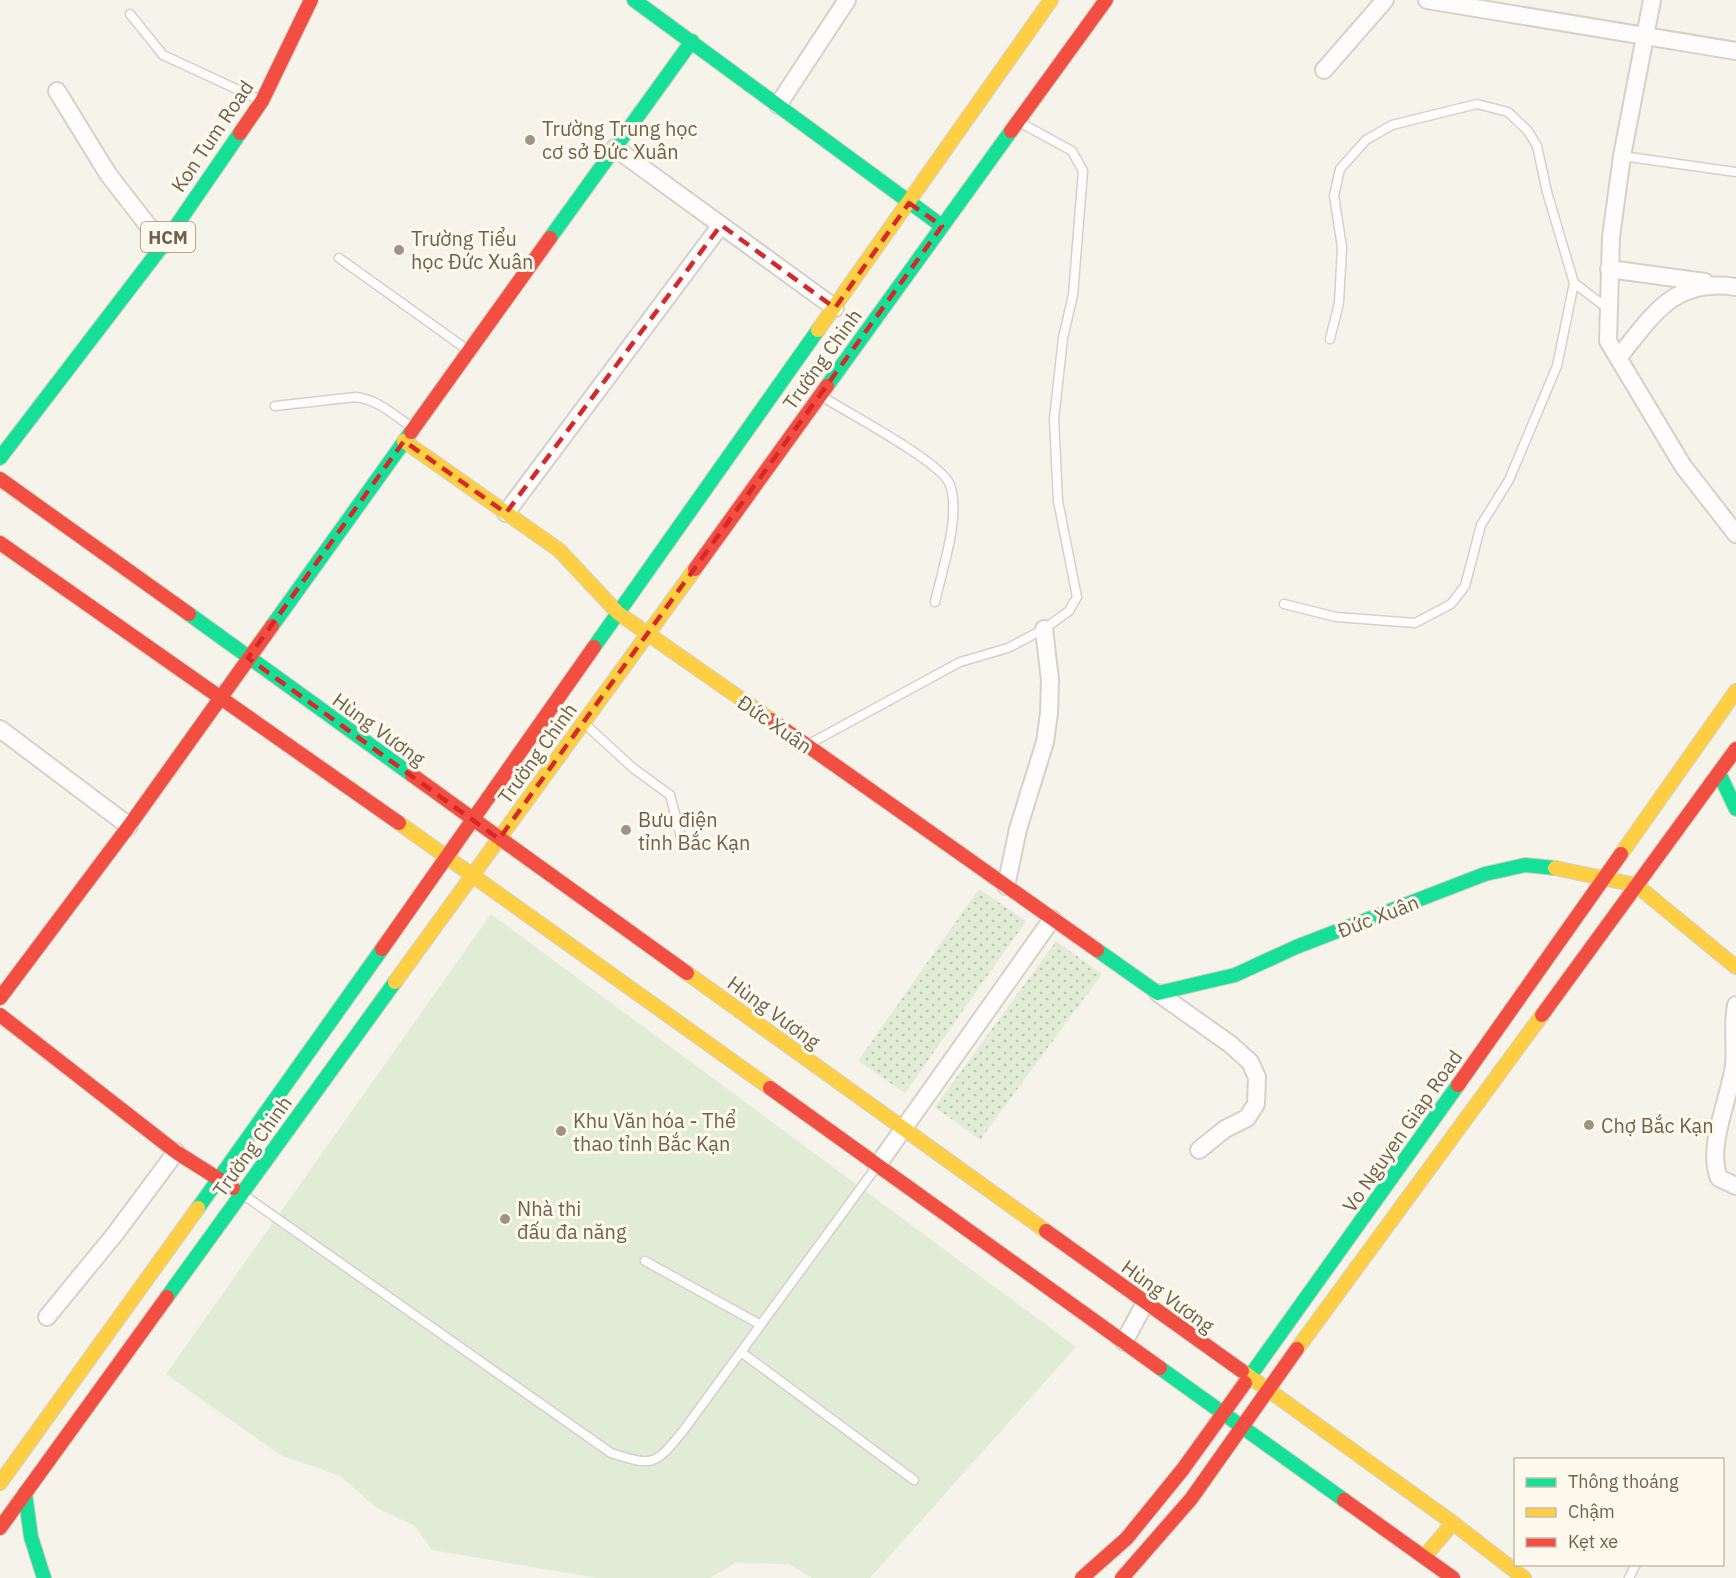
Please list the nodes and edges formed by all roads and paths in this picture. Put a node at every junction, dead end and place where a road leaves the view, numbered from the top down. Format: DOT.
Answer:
graph roads {
  1 [pos="311,0"];
  2 [pos="634,0"];
  3 [pos="847,0"];
  4 [pos="1051,0"];
  5 [pos="1106,0"];
  6 [pos="1385,0"];
  7 [pos="1427,0"];
  8 [pos="1652,0"];
  9 [pos="130,14"];
  10 [pos="1644,36"];
  11 [pos="692,41"];
  12 [pos="1736,51"];
  13 [pos="1324,70"];
  14 [pos="57,91"];
  15 [pos="262,100"];
  16 [pos="778,105"];
  17 [pos="1019,121"];
  18 [pos="615,148"];
  19 [pos="1622,156"];
  20 [pos="1736,172"];
  21 [pos="909,203"];
  22 [pos="721,225"];
  23 [pos="942,226"];
  24 [pos="163,245"];
  25 [pos="339,258"];
  26 [pos="1609,268"];
  27 [pos="1714,283"];
  28 [pos="1574,284"];
  29 [pos="1736,287"];
  30 [pos="835,308"];
  31 [pos="1607,308"];
  32 [pos="1330,339"];
  33 [pos="469,351"];
  34 [pos="1618,358"];
  35 [pos="797,379"];
  36 [pos="820,395"];
  37 [pos="275,406"];
  38 [pos="413,429"];
  39 [pos="404,441"];
  40 [pos="0,458"];
  41 [pos="0,479"];
  42 [pos="506,513"];
  43 [pos="1736,534"];
  44 [pos="0,543"];
  45 [pos="935,602"];
  46 [pos="1284,604"];
  47 [pos="618,614"];
  48 [pos="1044,629"];
  49 [pos="648,633"];
  50 [pos="248,658"];
  51 [pos="1736,691"];
  52 [pos="219,698"];
  53 [pos="583,722"];
  54 [pos="0,729"];
  55 [pos="806,746"];
  56 [pos="1736,749"];
  57 [pos="1719,773"];
  58 [pos="1736,809"];
  59 [pos="472,820"];
  60 [pos="129,825"];
  61 [pos="681,837"];
  62 [pos="499,839"];
  63 [pos="446,857"];
  64 [pos="472,875"];
  65 [pos="1603,877"];
  66 [pos="1636,885"];
  67 [pos="1006,886"];
  68 [pos="1052,919"];
  69 [pos="1736,967"];
  70 [pos="1158,993"];
  71 [pos="0,998"];
  72 [pos="1736,1005"];
  73 [pos="0,1015"];
  74 [pos="903,1129"];
  75 [pos="1200,1150"];
  76 [pos="176,1152"];
  77 [pos="877,1166"];
  78 [pos="220,1178"];
  79 [pos="1736,1186"];
  80 [pos="242,1194"];
  81 [pos="645,1261"];
  82 [pos="1145,1303"];
  83 [pos="47,1317"];
  84 [pos="760,1325"];
  85 [pos="1124,1342"];
  86 [pos="741,1352"];
  87 [pos="1249,1378"];
  88 [pos="1267,1391"];
  89 [pos="1223,1414"];
  90 [pos="1242,1427"];
  91 [pos="914,1480"];
  92 [pos="0,1483"];
  93 [pos="25,1493"];
  94 [pos="1453,1523"];
  95 [pos="0,1528"];
  96 [pos="1424,1557"];
  97 [pos="44,1578"];
  98 [pos="1082,1578"];
  99 [pos="1122,1578"];
  100 [pos="1453,1578"];
  101 [pos="1524,1578"];
  1 -- 15 [label="main road, Kon Tum Road / HCM"];
  2 -- 11 [label="main road"];
  3 -- 16 [label="street"];
  4 -- 21 [label="main road, Trường Chinh"];
  5 -- 17 [label="main road, Trường Chinh"];
  6 -- 13 [label="street"];
  7 -- 10 [label="street"];
  8 -- 10 [label="street"];
  9 -- 15 [label="lane"];
  10 -- 12 [label="street"];
  10 -- 19 [label="street"];
  11 -- 16 [label="main road"];
  11 -- 18 [label="main road"];
  14 -- 24 [label="street"];
  15 -- 24 [label="main road, Kon Tum Road / HCM"];
  16 -- 21 [label="main road"];
  17 -- 23 [label="main road, Trường Chinh"];
  17 -- 48 [label="lane"];
  18 -- 22 [label="street"];
  18 -- 33 [label="main road"];
  19 -- 20 [label="lane"];
  19 -- 26 [label="street"];
  21 -- 23 [label="main road"];
  21 -- 30 [label="main road, Trường Chinh"];
  22 -- 30 [label="street"];
  22 -- 42 [label="street"];
  23 -- 36 [label="main road, Trường Chinh"];
  24 -- 40 [label="main road, Kon Tum Road / HCM"];
  25 -- 33 [label="lane"];
  26 -- 27 [label="street"];
  26 -- 31 [label="street"];
  27 -- 29 [label="street"];
  27 -- 34 [label="street"];
  28 -- 31 [label="lane"];
  28 -- 32 [label="lane"];
  28 -- 46 [label="lane"];
  30 -- 35 [label="main road, Trường Chinh"];
  31 -- 34 [label="street"];
  33 -- 38 [label="main road"];
  34 -- 43 [label="street"];
  35 -- 36 [label="main road"];
  35 -- 47 [label="main road, Trường Chinh"];
  36 -- 45 [label="lane"];
  36 -- 49 [label="main road, Trường Chinh"];
  37 -- 38 [label="lane"];
  38 -- 39 [label="main road"];
  39 -- 42 [label="main road, Đức Xuân"];
  39 -- 50 [label="main road"];
  41 -- 50 [label="main road, Hùng Vương"];
  42 -- 47 [label="main road, Đức Xuân"];
  44 -- 52 [label="main road"];
  47 -- 49 [label="main road, Đức Xuân"];
  47 -- 59 [label="main road, Trường Chinh"];
  48 -- 55 [label="lane"];
  48 -- 67 [label="street"];
  49 -- 53 [label="main road, Trường Chinh"];
  49 -- 55 [label="main road, Đức Xuân"];
  50 -- 52 [label="main road"];
  50 -- 59 [label="main road, Hùng Vương"];
  51 -- 65 [label="main road, Vo Nguyen Giap Road"];
  52 -- 60 [label="main road"];
  52 -- 63 [label="main road"];
  53 -- 61 [label="lane"];
  53 -- 62 [label="main road, Trường Chinh"];
  54 -- 60 [label="street"];
  55 -- 67 [label="main road, Đức Xuân"];
  56 -- 57 [label="main road"];
  57 -- 58 [label="main road"];
  57 -- 66 [label="main road"];
  59 -- 62 [label="main road, Hùng Vương"];
  59 -- 63 [label="main road, Trường Chinh"];
  60 -- 71 [label="main road"];
  62 -- 64 [label="main road, Trường Chinh"];
  62 -- 74 [label="main road, Hùng Vương"];
  63 -- 64 [label="main road"];
  63 -- 78 [label="main road, Trường Chinh"];
  64 -- 77 [label="main road"];
  64 -- 80 [label="main road, Trường Chinh"];
  65 -- 66 [label="main road, Đức Xuân"];
  65 -- 70 [label="main road, Đức Xuân"];
  65 -- 87 [label="main road, Vo Nguyen Giap Road"];
  66 -- 69 [label="main road"];
  66 -- 88 [label="main road"];
  67 -- 68 [label="main road, Đức Xuân"];
  68 -- 70 [label="main road, Đức Xuân"];
  68 -- 74 [label="street"];
  70 -- 75 [label="street, Đức Xuân"];
  72 -- 79 [label="street"];
  73 -- 76 [label="main road"];
  74 -- 77 [label="street"];
  74 -- 82 [label="main road, Hùng Vương"];
  76 -- 78 [label="main road"];
  76 -- 83 [label="street"];
  77 -- 84 [label="lane"];
  77 -- 85 [label="main road"];
  78 -- 80 [label="main road"];
  78 -- 92 [label="main road, Trường Chinh"];
  80 -- 86 [label="lane"];
  80 -- 93 [label="main road, Trường Chinh"];
  81 -- 84 [label="lane"];
  82 -- 85 [label="street"];
  82 -- 87 [label="main road, Hùng Vương"];
  84 -- 86 [label="lane"];
  85 -- 89 [label="main road"];
  86 -- 91 [label="lane"];
  87 -- 88 [label="main road, Hùng Vương"];
  87 -- 89 [label="main road, Vo Nguyen Giap Road"];
  88 -- 90 [label="main road"];
  88 -- 94 [label="main road, Hùng Vương"];
  89 -- 90 [label="main road"];
  89 -- 98 [label="main road, Vo Nguyen Giap Road"];
  90 -- 96 [label="main road"];
  90 -- 99 [label="main road"];
  93 -- 95 [label="main road, Trường Chinh"];
  93 -- 97 [label="main road"];
  94 -- 96 [label="main road"];
  94 -- 101 [label="main road, Hùng Vương"];
  96 -- 100 [label="main road"];
}
